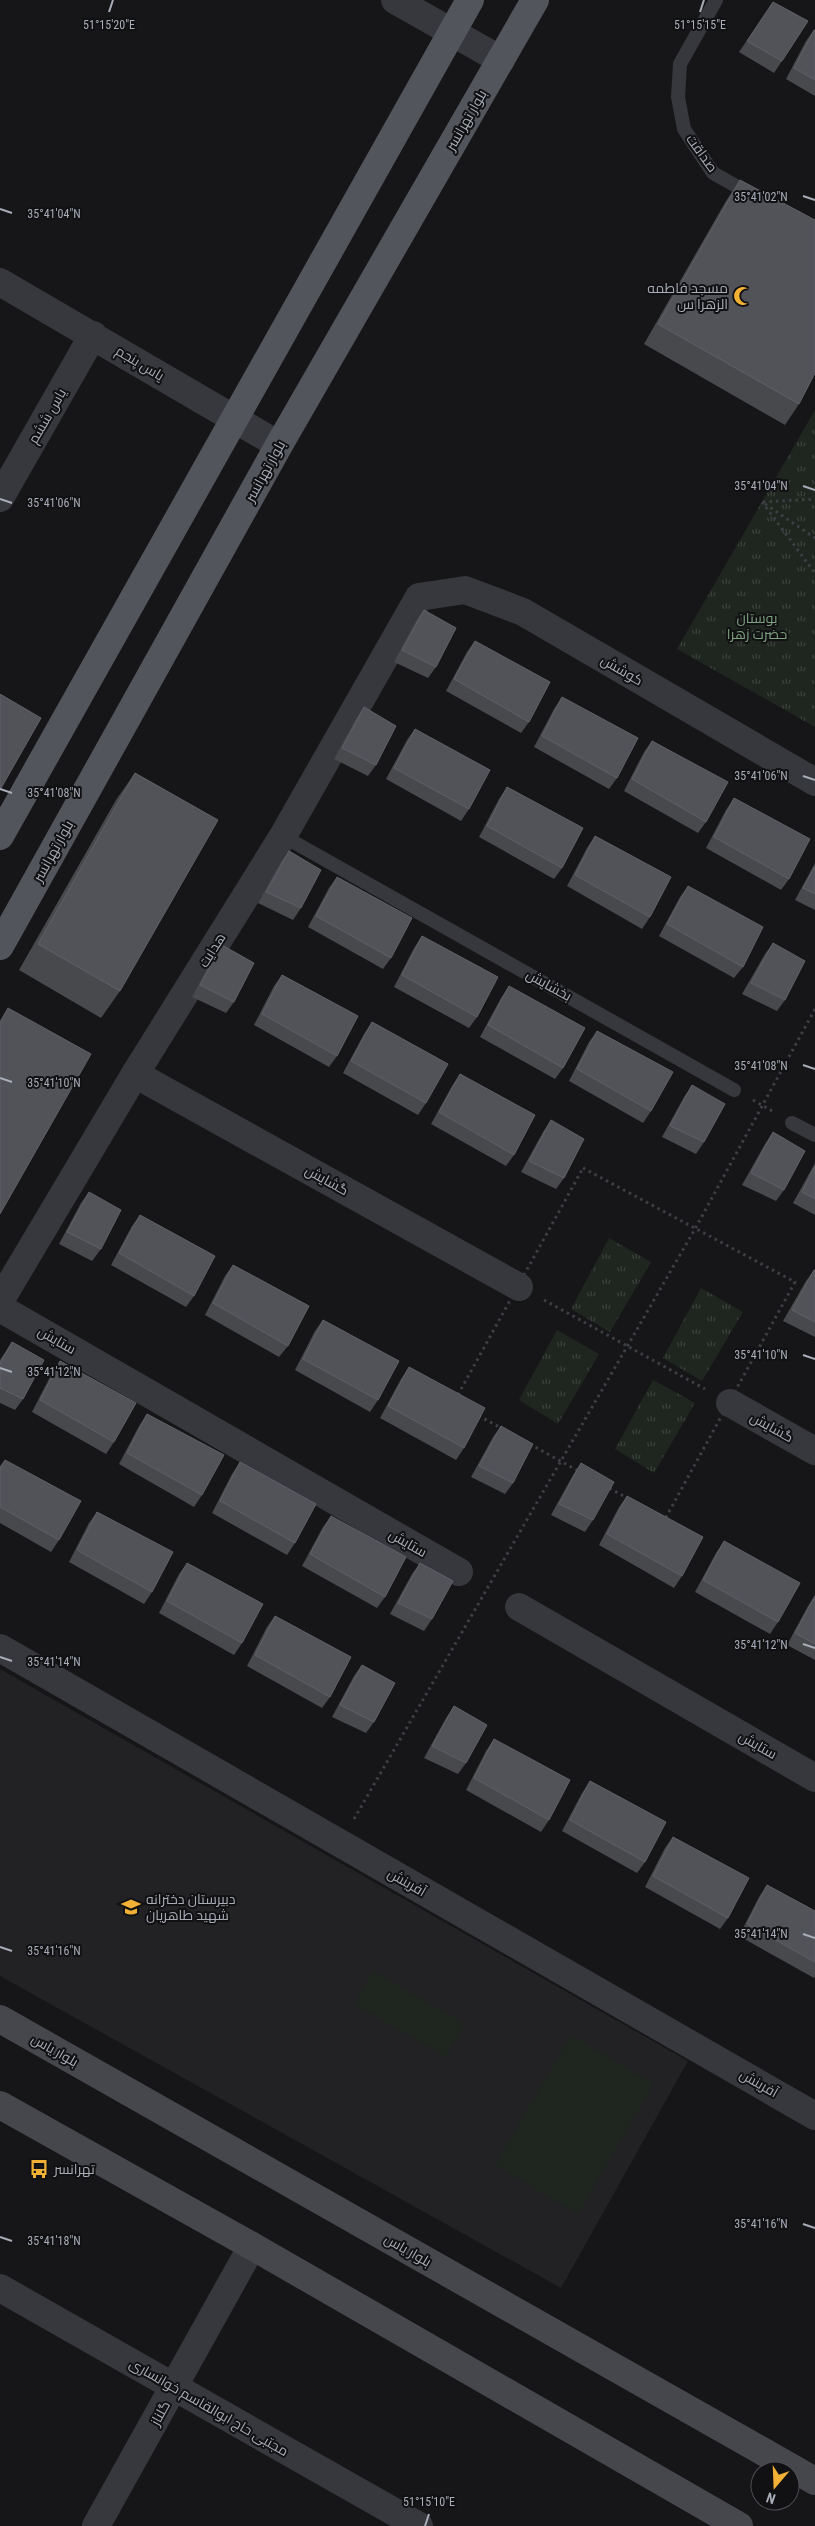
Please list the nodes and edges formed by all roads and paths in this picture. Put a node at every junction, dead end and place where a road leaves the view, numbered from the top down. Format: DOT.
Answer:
graph roads {
  1 [pos="395,0"];
  2 [pos="470,0"];
  3 [pos="535,0"];
  4 [pos="716,0"];
  5 [pos="452,32"];
  6 [pos="501,60"];
  7 [pos="764,202"];
  8 [pos="0,282"];
  9 [pos="93,335"];
  10 [pos="235,419"];
  11 [pos="279,445"];
  12 [pos="0,498"];
  13 [pos="815,499"];
  14 [pos="762,502"];
  15 [pos="815,538"];
  16 [pos="815,574"];
  17 [pos="419,597"];
  18 [pos="815,782"];
  19 [pos="0,836"];
  20 [pos="283,836"];
  21 [pos="0,946"];
  22 [pos="815,1009"];
  23 [pos="135,1074"];
  24 [pos="734,1090"];
  25 [pos="763,1106"];
  26 [pos="792,1122"];
  27 [pos="815,1136"];
  28 [pos="695,1229"];
  29 [pos="519,1287"];
  30 [pos="0,1301"];
  31 [pos="0,1308"];
  32 [pos="627,1346"];
  33 [pos="721,1399"];
  34 [pos="815,1451"];
  35 [pos="560,1462"];
  36 [pos="458,1572"];
  37 [pos="487,1589"];
  38 [pos="519,1607"];
  39 [pos="0,1648"];
  40 [pos="815,1778"];
  41 [pos="340,1843"];
  42 [pos="0,2019"];
  43 [pos="0,2105"];
  44 [pos="815,2116"];
  45 [pos="252,2246"];
  46 [pos="0,2288"];
  47 [pos="174,2387"];
  48 [pos="815,2480"];
  49 [pos="96,2526"];
  50 [pos="419,2526"];
  51 [pos="739,2526"];
  1 -- 5 [label="street"];
  2 -- 5 [label="main road"];
  3 -- 6 [label="main road, بلوار تهرانسر"];
  4 -- 7 [label="lane, صداقت"];
  5 -- 6 [label="street"];
  5 -- 10 [label="main road"];
  6 -- 11 [label="main road, بلوار تهرانسر"];
  8 -- 9 [label="street, یاس پنجم"];
  9 -- 10 [label="street, یاس پنجم"];
  9 -- 12 [label="street, یاس ششم"];
  10 -- 11 [label="street, یاس پنجم"];
  10 -- 19 [label="main road"];
  11 -- 21 [label="main road, بلوار تهرانسر"];
  13 -- 14 [label="path"];
  14 -- 15 [label="path"];
  14 -- 16 [label="path"];
  17 -- 18 [label="street, کوشش"];
  17 -- 20 [label="street, هدایت"];
  20 -- 23 [label="street, هدایت"];
  20 -- 24 [label="lane, بخشایش"];
  22 -- 25 [label="path"];
  23 -- 29 [label="street, گشایش"];
  23 -- 30 [label="street, هدایت"];
  24 -- 25 [label="path"];
  25 -- 26 [label="path"];
  25 -- 28 [label="path"];
  26 -- 27 [label="lane"];
  28 -- 29 [label="path"];
  28 -- 32 [label="path"];
  28 -- 33 [label="path"];
  29 -- 32 [label="path"];
  29 -- 35 [label="path"];
  31 -- 36 [label="street, ستایش"];
  32 -- 33 [label="path"];
  32 -- 35 [label="path"];
  33 -- 34 [label="street, گشایش"];
  33 -- 35 [label="path"];
  35 -- 37 [label="path"];
  36 -- 37 [label="path"];
  37 -- 38 [label="path"];
  37 -- 41 [label="path"];
  38 -- 40 [label="street, ستایش"];
  39 -- 41 [label="street, آفرینش"];
  41 -- 44 [label="street, آفرینش"];
  42 -- 48 [label="main road, بلوار یاس"];
  43 -- 45 [label="main road"];
  45 -- 47 [label="street, گلناز"];
  45 -- 51 [label="main road"];
  46 -- 47 [label="street, مجتبی حاج ابوالقاسم خوانساری"];
  47 -- 49 [label="street, گلناز"];
  47 -- 50 [label="street, مجتبی حاج ابوالقاسم خوانساری"];
}
